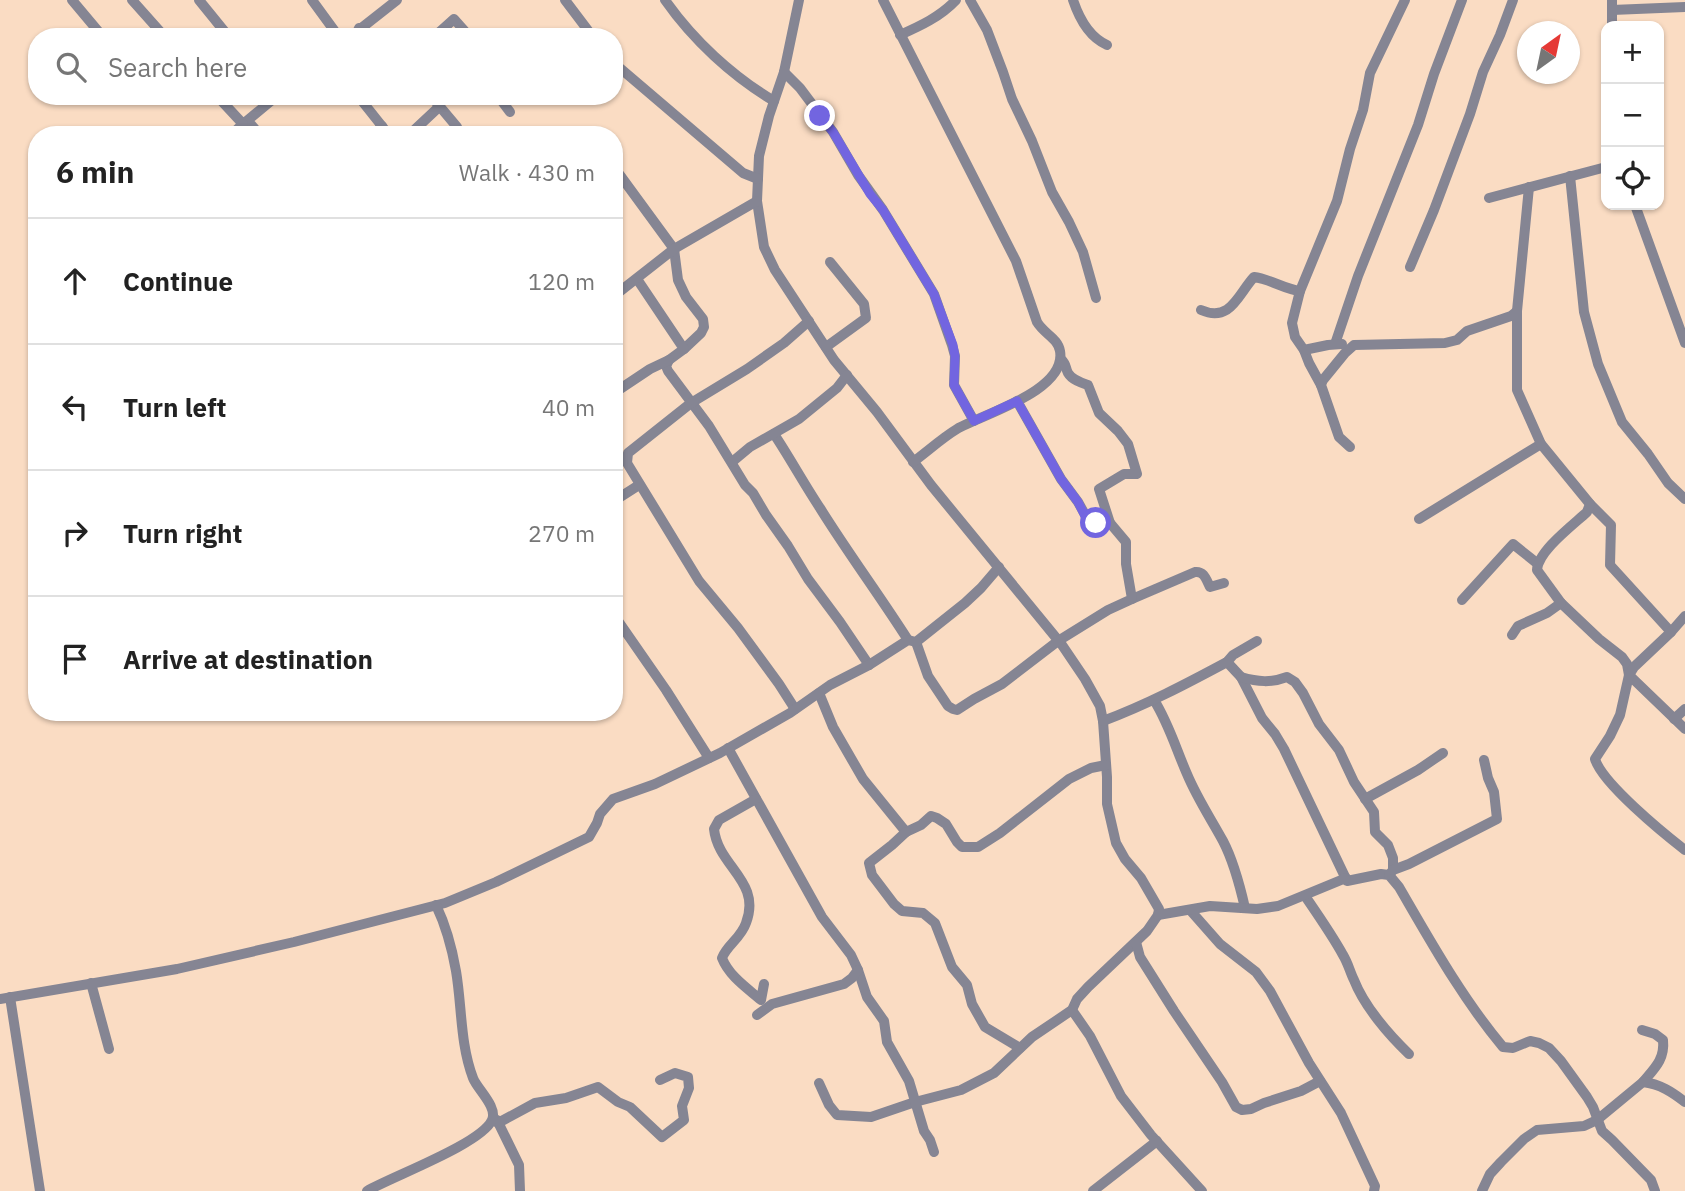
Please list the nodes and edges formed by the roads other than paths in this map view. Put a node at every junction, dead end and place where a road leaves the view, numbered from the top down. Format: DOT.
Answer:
graph roads {
  1 [pos="132,0"];
  2 [pos="199,0"];
  3 [pos="312,0"];
  4 [pos="397,0"];
  5 [pos="565,0"];
  6 [pos="665,0"];
  7 [pos="799,0"];
  8 [pos="883,0"];
  9 [pos="956,0"];
  10 [pos="970,0"];
  11 [pos="1073,0"];
  12 [pos="1405,0"];
  13 [pos="1462,0"];
  14 [pos="1513,0"];
  15 [pos="79,2"];
  16 [pos="1612,5"];
  17 [pos="1685,6"];
  18 [pos="97,28"];
  19 [pos="156,28"];
  20 [pos="222,28"];
  21 [pos="332,28"];
  22 [pos="359,28"];
  23 [pos="444,28"];
  24 [pos="462,28"];
  25 [pos="586,28"];
  26 [pos="900,35"];
  27 [pos="1107,45"];
  28 [pos="623,71"];
  29 [pos="784,72"];
  30 [pos="775,100"];
  31 [pos="227,105"];
  32 [pos="266,105"];
  33 [pos="365,105"];
  34 [pos="505,105"];
  35 [pos="440,106"];
  36 [pos="510,112"];
  37 [pos="245,122"];
  38 [pos="241,126"];
  39 [pos="250,126"];
  40 [pos="383,126"];
  41 [pos="419,126"];
  42 [pos="456,126"];
  43 [pos="1601,168"];
  44 [pos="1570,176"];
  45 [pos="623,179"];
  46 [pos="758,179"];
  47 [pos="1529,187"];
  48 [pos="1489,198"];
  49 [pos="757,201"];
  50 [pos="1637,210"];
  51 [pos="674,248"];
  52 [pos="830,262"];
  53 [pos="1410,267"];
  54 [pos="637,279"];
  55 [pos="623,289"];
  56 [pos="1300,290"];
  57 [pos="1096,298"];
  58 [pos="1201,310"];
  59 [pos="1517,311"];
  60 [pos="810,321"];
  61 [pos="1685,343"];
  62 [pos="1335,344"];
  63 [pos="1354,345"];
  64 [pos="826,347"];
  65 [pos="684,349"];
  66 [pos="1304,350"];
  67 [pos="1061,359"];
  68 [pos="668,360"];
  69 [pos="847,376"];
  70 [pos="1321,385"];
  71 [pos="623,387"];
  72 [pos="1017,401"];
  73 [pos="691,403"];
  74 [pos="974,421"];
  75 [pos="774,434"];
  76 [pos="1541,444"];
  77 [pos="1350,447"];
  78 [pos="732,462"];
  79 [pos="913,462"];
  80 [pos="639,485"];
  81 [pos="623,495"];
  82 [pos="1685,499"];
  83 [pos="1590,504"];
  84 [pos="1419,519"];
  85 [pos="1110,523"];
  86 [pos="1538,564"];
  87 [pos="999,567"];
  88 [pos="1224,583"];
  89 [pos="1132,599"];
  90 [pos="1462,600"];
  91 [pos="1561,603"];
  92 [pos="1685,616"];
  93 [pos="623,628"];
  94 [pos="1671,632"];
  95 [pos="1512,635"];
  96 [pos="912,641"];
  97 [pos="1058,641"];
  98 [pos="1257,641"];
  99 [pos="1227,662"];
  100 [pos="869,665"];
  101 [pos="1629,675"];
  102 [pos="1241,677"];
  103 [pos="819,693"];
  104 [pos="1154,700"];
  105 [pos="795,709"];
  106 [pos="1685,709"];
  107 [pos="1674,719"];
  108 [pos="1103,721"];
  109 [pos="1685,729"];
  110 [pos="728,748"];
  111 [pos="1443,753"];
  112 [pos="709,758"];
  113 [pos="1484,760"];
  114 [pos="1106,765"];
  115 [pos="756,799"];
  116 [pos="1365,799"];
  117 [pos="906,832"];
  118 [pos="1685,850"];
  119 [pos="1391,872"];
  120 [pos="1346,878"];
  121 [pos="1305,896"];
  122 [pos="436,905"];
  123 [pos="1245,908"];
  124 [pos="1190,910"];
  125 [pos="1158,915"];
  126 [pos="1136,942"];
  127 [pos="859,970"];
  128 [pos="91,983"];
  129 [pos="764,984"];
  130 [pos="5,998"];
  131 [pos="1072,1010"];
  132 [pos="757,1015"];
  133 [pos="1642,1030"];
  134 [pos="1020,1048"];
  135 [pos="108,1049"];
  136 [pos="1409,1054"];
  137 [pos="660,1080"];
  138 [pos="1320,1081"];
  139 [pos="1643,1082"];
  140 [pos="819,1083"];
  141 [pos="915,1102"];
  142 [pos="1685,1102"];
  143 [pos="494,1113"];
  144 [pos="1597,1120"];
  145 [pos="498,1123"];
  146 [pos="1157,1141"];
  147 [pos="934,1152"];
  148 [pos="1375,1189"];
  149 [pos="40,1191"];
  150 [pos="367,1191"];
  151 [pos="520,1191"];
  152 [pos="1093,1191"];
  153 [pos="1202,1191"];
  154 [pos="1482,1191"];
  155 [pos="1655,1191"];
  1 -- 19 [label="street"];
  2 -- 20 [label="street"];
  3 -- 21 [label="street"];
  4 -- 22 [label="street"];
  5 -- 25 [label="street"];
  6 -- 30 [label="street"];
  7 -- 29 [label="street"];
  8 -- 26 [label="street"];
  9 -- 26 [label="street"];
  10 -- 57 [label="street"];
  11 -- 27 [label="street"];
  12 -- 56 [label="street"];
  13 -- 62 [label="street"];
  14 -- 53 [label="street"];
  15 -- 18 [label="street"];
  16 -- 17 [label="street"];
  23 -- 24 [label="street"];
  26 -- 67 [label="street"];
  28 -- 46 [label="street"];
  29 -- 30 [label="street"];
  29 -- 74 [label="street"];
  30 -- 46 [label="street"];
  31 -- 37 [label="street"];
  32 -- 37 [label="street"];
  33 -- 40 [label="street"];
  34 -- 36 [label="street"];
  35 -- 41 [label="street"];
  35 -- 42 [label="street"];
  37 -- 38 [label="street"];
  37 -- 39 [label="street"];
  43 -- 44 [label="street"];
  44 -- 47 [label="street"];
  44 -- 82 [label="street"];
  45 -- 51 [label="street"];
  46 -- 49 [label="street"];
  47 -- 48 [label="street"];
  47 -- 59 [label="street"];
  49 -- 51 [label="street"];
  49 -- 60 [label="street"];
  50 -- 61 [label="street"];
  51 -- 54 [label="street"];
  51 -- 65 [label="street"];
  52 -- 64 [label="street"];
  54 -- 55 [label="street"];
  54 -- 65 [label="street"];
  56 -- 58 [label="street"];
  56 -- 66 [label="street"];
  59 -- 63 [label="street"];
  59 -- 76 [label="street"];
  60 -- 64 [label="street"];
  60 -- 73 [label="street"];
  62 -- 63 [label="street"];
  62 -- 66 [label="street"];
  63 -- 70 [label="street"];
  64 -- 69 [label="street"];
  65 -- 68 [label="street"];
  66 -- 70 [label="street"];
  67 -- 72 [label="street"];
  67 -- 85 [label="street"];
  68 -- 71 [label="street"];
  68 -- 73 [label="street"];
  69 -- 75 [label="street"];
  69 -- 79 [label="street"];
  70 -- 77 [label="street"];
  72 -- 74 [label="street"];
  72 -- 85 [label="street"];
  73 -- 78 [label="street"];
  73 -- 80 [label="street"];
  74 -- 79 [label="street"];
  75 -- 78 [label="street"];
  75 -- 96 [label="street"];
  76 -- 83 [label="street"];
  76 -- 84 [label="street"];
  78 -- 100 [label="street"];
  79 -- 87 [label="street"];
  80 -- 81 [label="street"];
  80 -- 105 [label="street"];
  83 -- 86 [label="street"];
  83 -- 94 [label="street"];
  85 -- 89 [label="street"];
  86 -- 90 [label="street"];
  86 -- 91 [label="street"];
  87 -- 96 [label="street"];
  87 -- 97 [label="street"];
  88 -- 89 [label="street"];
  89 -- 97 [label="street"];
  91 -- 95 [label="street"];
  91 -- 101 [label="street"];
  92 -- 94 [label="street"];
  93 -- 112 [label="street"];
  94 -- 101 [label="street"];
  96 -- 97 [label="street"];
  96 -- 100 [label="street"];
  97 -- 108 [label="street"];
  98 -- 99 [label="street"];
  99 -- 102 [label="street"];
  99 -- 104 [label="street"];
  100 -- 103 [label="street"];
  101 -- 107 [label="street"];
  101 -- 118 [label="street"];
  102 -- 116 [label="street"];
  102 -- 120 [label="street"];
  103 -- 105 [label="street"];
  103 -- 117 [label="street"];
  104 -- 108 [label="street"];
  104 -- 123 [label="street"];
  105 -- 110 [label="street"];
  106 -- 107 [label="street"];
  107 -- 109 [label="street"];
  108 -- 114 [label="street"];
  110 -- 112 [label="street"];
  110 -- 115 [label="street"];
  111 -- 116 [label="street"];
  112 -- 122 [label="street"];
  113 -- 119 [label="street"];
  114 -- 117 [label="street"];
  114 -- 125 [label="street"];
  115 -- 127 [label="street"];
  115 -- 129 [label="street"];
  116 -- 119 [label="street"];
  117 -- 134 [label="street"];
  119 -- 120 [label="street"];
  119 -- 144 [label="street"];
  120 -- 121 [label="street"];
  121 -- 123 [label="street"];
  121 -- 136 [label="street"];
  122 -- 128 [label="street"];
  122 -- 143 [label="street"];
  123 -- 124 [label="street"];
  124 -- 125 [label="street"];
  124 -- 138 [label="street"];
  125 -- 126 [label="street"];
  126 -- 131 [label="street"];
  126 -- 138 [label="street"];
  127 -- 132 [label="street"];
  127 -- 141 [label="street"];
  128 -- 130 [label="street"];
  128 -- 135 [label="street"];
  130 -- 149 [label="street"];
  131 -- 134 [label="street"];
  131 -- 146 [label="street"];
  133 -- 139 [label="street"];
  134 -- 141 [label="street"];
  137 -- 145 [label="street"];
  138 -- 148 [label="street"];
  139 -- 142 [label="street"];
  139 -- 144 [label="street"];
  140 -- 141 [label="street"];
  141 -- 147 [label="street"];
  143 -- 145 [label="street"];
  143 -- 150 [label="street"];
  144 -- 154 [label="street"];
  144 -- 155 [label="street"];
  145 -- 151 [label="street"];
  146 -- 152 [label="street"];
  146 -- 153 [label="street"];
}
